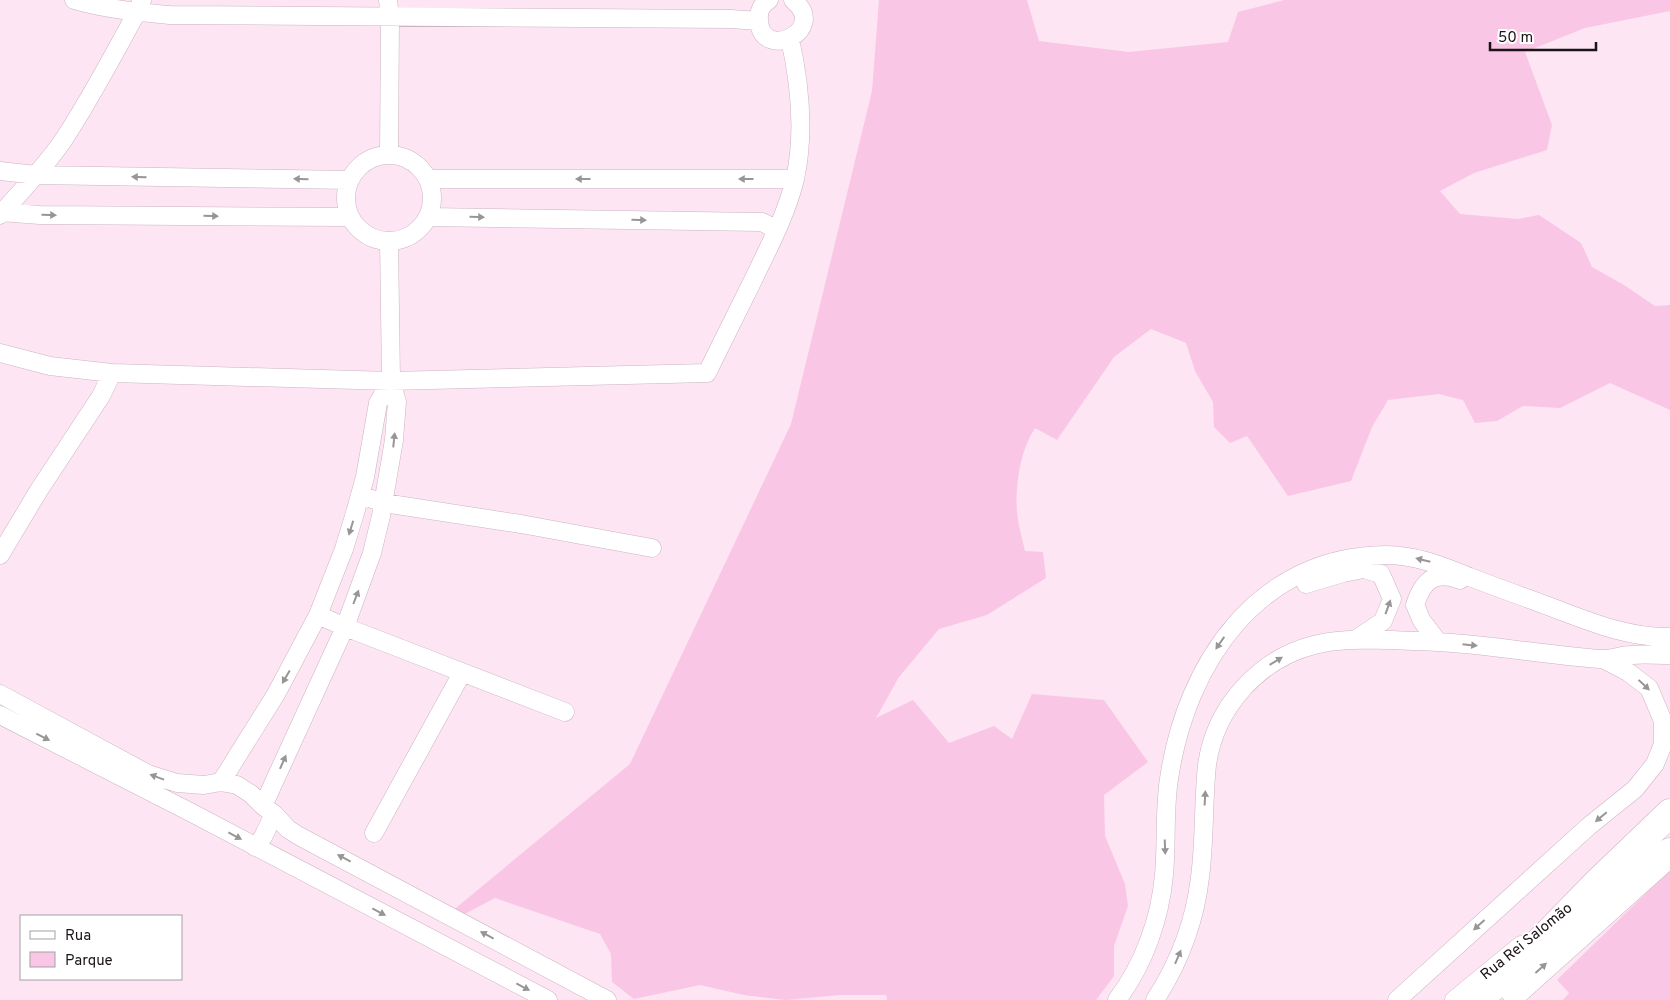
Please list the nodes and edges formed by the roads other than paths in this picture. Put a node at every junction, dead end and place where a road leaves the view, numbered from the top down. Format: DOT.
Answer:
graph roads {
  1 [pos="74,0"];
  2 [pos="388,0"];
  3 [pos="769,0"];
  4 [pos="793,0"];
  5 [pos="140,6"];
  6 [pos="390,18"];
  7 [pos="759,21"];
  8 [pos="790,39"];
  9 [pos="389,155"];
  10 [pos="0,170"];
  11 [pos="36,175"];
  12 [pos="428,179"];
  13 [pos="350,180"];
  14 [pos="795,180"];
  15 [pos="1,213"];
  16 [pos="350,217"];
  17 [pos="428,217"];
  18 [pos="777,230"];
  19 [pos="389,242"];
  20 [pos="0,353"];
  21 [pos="112,372"];
  22 [pos="392,382"];
  23 [pos="360,496"];
  24 [pos="384,503"];
  25 [pos="652,548"];
  26 [pos="0,555"];
  27 [pos="1535,601"];
  28 [pos="1246,612"];
  29 [pos="318,615"];
  30 [pos="345,628"];
  31 [pos="1670,636"];
  32 [pos="1355,640"];
  33 [pos="1438,642"];
  34 [pos="1670,655"];
  35 [pos="1603,659"];
  36 [pos="462,672"];
  37 [pos="0,694"];
  38 [pos="565,712"];
  39 [pos="0,715"];
  40 [pos="213,783"];
  41 [pos="269,810"];
  42 [pos="192,813"];
  43 [pos="1670,813"];
  44 [pos="374,833"];
  45 [pos="255,847"];
  46 [pos="1670,852"];
  47 [pos="1599,881"];
  48 [pos="548,1000"];
  49 [pos="607,1000"];
  50 [pos="1117,1000"];
  51 [pos="1155,1000"];
  52 [pos="1397,1000"];
  53 [pos="1454,1000"];
  54 [pos="1478,1000"];
  55 [pos="1505,1000"];
  1 -- 5 [label="street"];
  2 -- 6 [label="street"];
  3 -- 7 [label="street"];
  4 -- 8 [label="street"];
  5 -- 6 [label="street"];
  5 -- 11 [label="street"];
  6 -- 7 [label="street"];
  6 -- 9 [label="street"];
  7 -- 8 [label="street"];
  8 -- 14 [label="street"];
  9 -- 12 [label="street"];
  9 -- 13 [label="street"];
  10 -- 11 [label="street"];
  13 -- 11 [label="street, one-way"];
  11 -- 15 [label="street"];
  14 -- 12 [label="street, one-way"];
  12 -- 17 [label="street"];
  13 -- 16 [label="street"];
  14 -- 18 [label="street"];
  15 -- 16 [label="street, one-way"];
  16 -- 19 [label="street"];
  17 -- 18 [label="street, one-way"];
  17 -- 19 [label="street"];
  18 -- 22 [label="street"];
  19 -- 22 [label="street"];
  20 -- 21 [label="street"];
  21 -- 22 [label="street"];
  21 -- 26 [label="street"];
  22 -- 23 [label="street"];
  24 -- 22 [label="street, one-way"];
  23 -- 24 [label="street"];
  23 -- 29 [label="street, one-way"];
  24 -- 25 [label="street"];
  30 -- 24 [label="street, one-way"];
  27 -- 28 [label="street, one-way"];
  27 -- 31 [label="street"];
  27 -- 33 [label="street"];
  32 -- 28 [label="street, one-way"];
  28 -- 50 [label="street, one-way"];
  29 -- 30 [label="street"];
  29 -- 40 [label="street, one-way"];
  30 -- 36 [label="street"];
  41 -- 30 [label="street, one-way"];
  32 -- 33 [label="street"];
  51 -- 32 [label="street, one-way"];
  33 -- 35 [label="street, one-way"];
  34 -- 35 [label="street"];
  35 -- 52 [label="street, one-way"];
  36 -- 38 [label="street"];
  36 -- 44 [label="street"];
  40 -- 37 [label="street, one-way"];
  39 -- 42 [label="street, one-way"];
  40 -- 41 [label="street"];
  40 -- 42 [label="street"];
  41 -- 45 [label="street"];
  49 -- 41 [label="street, one-way"];
  42 -- 45 [label="street, one-way"];
  43 -- 47 [label="main road"];
  45 -- 48 [label="street, one-way"];
  55 -- 46 [label="main road, one-way"];
  47 -- 53 [label="street, Rua Rei Salomão"];
  47 -- 54 [label="main road"];
}
